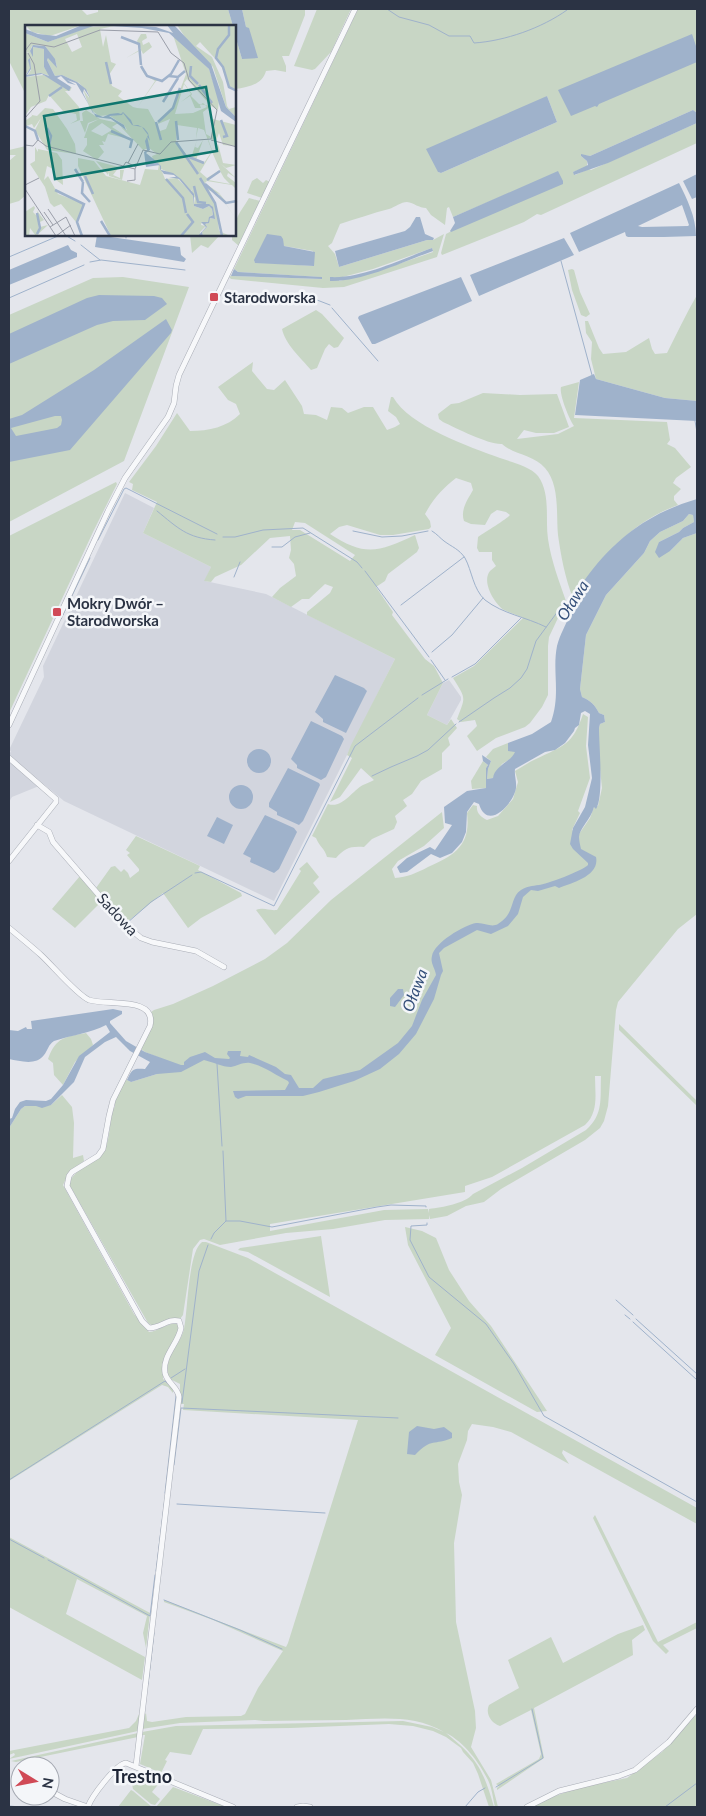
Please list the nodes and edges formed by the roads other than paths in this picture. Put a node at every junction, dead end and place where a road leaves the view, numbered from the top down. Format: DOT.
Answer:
graph roads {
  1 [pos="355,9"];
  2 [pos="9,725"];
  3 [pos="9,758"];
  4 [pos="37,825"];
  5 [pos="9,861"];
  6 [pos="9,928"];
  7 [pos="224,967"];
  8 [pos="697,1709"];
  9 [pos="136,1766"];
  10 [pos="60,1795"];
  11 [pos="88,1807"];
  12 [pos="233,1807"];
  13 [pos="297,1807"];
  14 [pos="310,1807"];
  15 [pos="527,1807"];
  1 -- 2 [label="street"];
  3 -- 4 [label="street"];
  4 -- 5 [label="street"];
  4 -- 7 [label="street, Sadowa"];
  6 -- 9 [label="street"];
  8 -- 15 [label="street"];
  9 -- 11 [label="street"];
  9 -- 12 [label="street"];
  10 -- 11 [label="street"];
  13 -- 14 [label="street"];
}
